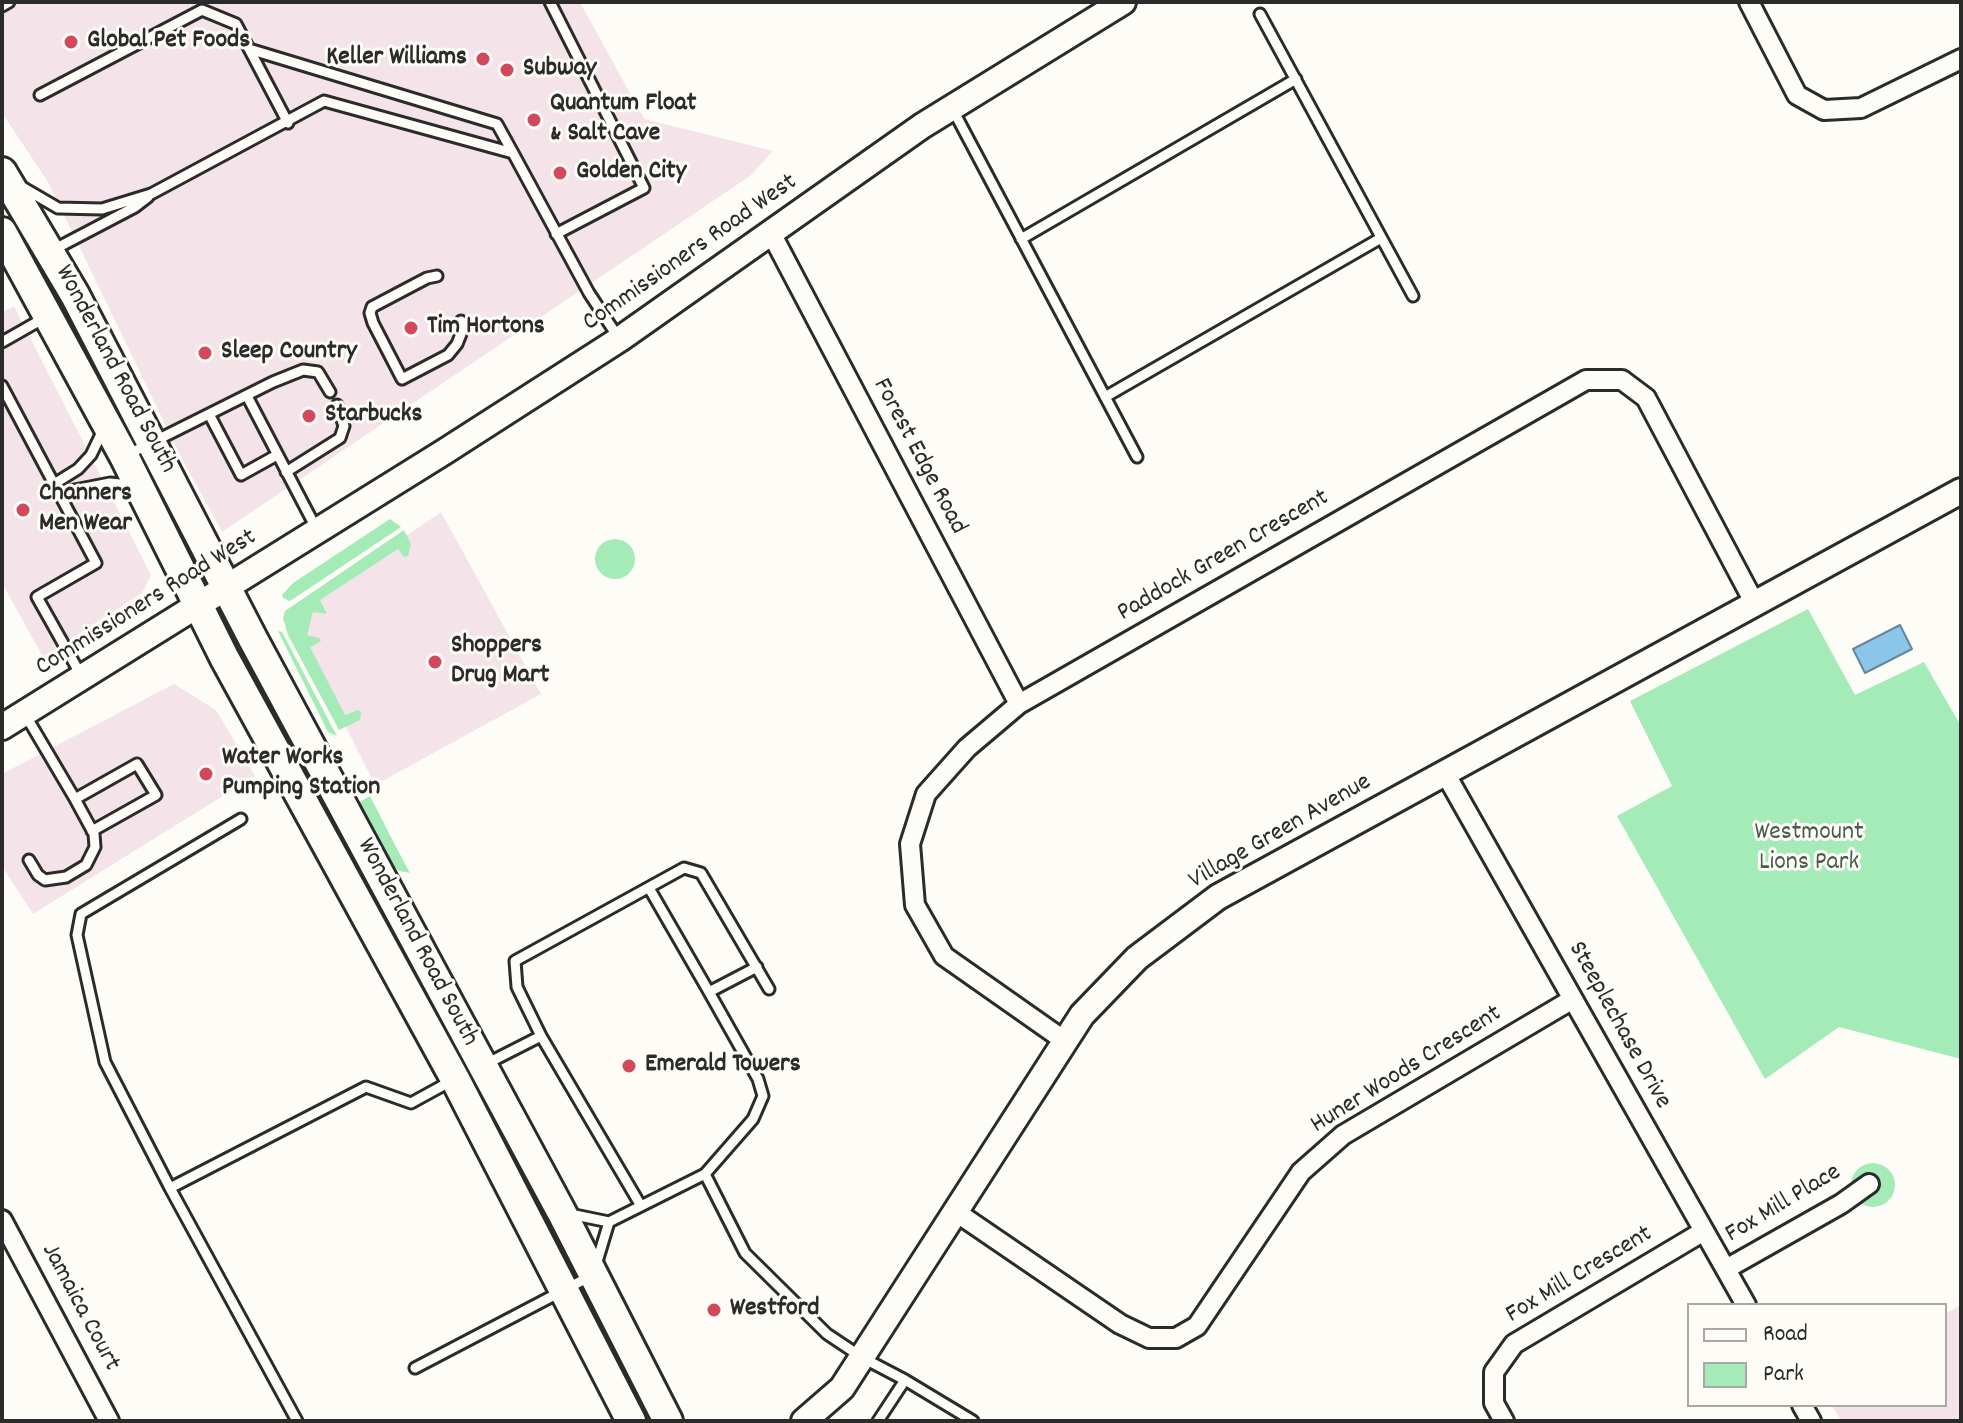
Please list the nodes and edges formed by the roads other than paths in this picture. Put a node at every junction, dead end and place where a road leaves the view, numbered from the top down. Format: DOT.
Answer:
graph roads {
  1 [pos="9,2"];
  2 [pos="550,2"];
  3 [pos="1123,2"];
  4 [pos="1749,2"];
  5 [pos="2,6"];
  6 [pos="1260,14"];
  7 [pos="249,49"];
  8 [pos="1961,59"];
  9 [pos="1296,79"];
  10 [pos="40,95"];
  11 [pos="952,108"];
  12 [pos="288,123"];
  13 [pos="513,153"];
  14 [pos="3,173"];
  15 [pos="151,194"];
  16 [pos="2,232"];
  17 [pos="771,233"];
  18 [pos="556,234"];
  19 [pos="1381,238"];
  20 [pos="1021,239"];
  21 [pos="50,251"];
  22 [pos="437,276"];
  23 [pos="1413,296"];
  24 [pos="49,315"];
  25 [pos="461,321"];
  26 [pos="620,339"];
  27 [pos="2,342"];
  28 [pos="2,386"];
  29 [pos="330,392"];
  30 [pos="247,396"];
  31 [pos="1105,397"];
  32 [pos="337,405"];
  33 [pos="209,414"];
  34 [pos="106,423"];
  35 [pos="153,442"];
  36 [pos="277,455"];
  37 [pos="124,456"];
  38 [pos="1137,457"];
  39 [pos="286,472"];
  40 [pos="141,488"];
  41 [pos="56,489"];
  42 [pos="1961,491"];
  43 [pos="317,531"];
  44 [pos="227,588"];
  45 [pos="1755,604"];
  46 [pos="199,605"];
  47 [pos="82,677"];
  48 [pos="1019,704"];
  49 [pos="25,713"];
  50 [pos="2,727"];
  51 [pos="1445,773"];
  52 [pos="75,799"];
  53 [pos="241,819"];
  54 [pos="92,831"];
  55 [pos="29,860"];
  56 [pos="649,888"];
  57 [pos="757,967"];
  58 [pos="769,989"];
  59 [pos="709,992"];
  60 [pos="1573,999"];
  61 [pos="541,1036"];
  62 [pos="1065,1041"];
  63 [pos="481,1066"];
  64 [pos="455,1079"];
  65 [pos="705,1174"];
  66 [pos="1869,1184"];
  67 [pos="170,1188"];
  68 [pos="641,1206"];
  69 [pos="956,1212"];
  70 [pos="562,1213"];
  71 [pos="2,1220"];
  72 [pos="609,1222"];
  73 [pos="1704,1231"];
  74 [pos="1726,1269"];
  75 [pos="593,1275"];
  76 [pos="564,1289"];
  77 [pos="1745,1303"];
  78 [pos="863,1358"];
  79 [pos="415,1368"];
  80 [pos="905,1380"];
  81 [pos="807,1420"];
  82 [pos="109,1421"];
  83 [pos="297,1421"];
  84 [pos="631,1421"];
  85 [pos="668,1421"];
  86 [pos="878,1421"];
  87 [pos="973,1421"];
  88 [pos="1504,1421"];
  1 -- 5 [label="lane"];
  2 -- 18 [label="lane"];
  3 -- 11 [label="street, Commissioners Road West"];
  4 -- 8 [label="street"];
  6 -- 9 [label="lane"];
  7 -- 10 [label="lane"];
  7 -- 12 [label="lane"];
  7 -- 13 [label="lane"];
  9 -- 19 [label="lane"];
  9 -- 20 [label="lane"];
  11 -- 17 [label="street, Commissioners Road West"];
  11 -- 20 [label="lane"];
  12 -- 13 [label="lane"];
  12 -- 15 [label="lane"];
  13 -- 18 [label="lane"];
  14 -- 15 [label="lane"];
  14 -- 21 [label="main road, Wonderland Road South"];
  15 -- 21 [label="lane"];
  16 -- 24 [label="main road, Wonderland Road South"];
  17 -- 26 [label="street, Commissioners Road West"];
  17 -- 48 [label="street, Forest Edge Road"];
  18 -- 26 [label="lane"];
  19 -- 23 [label="lane"];
  19 -- 31 [label="lane"];
  20 -- 31 [label="lane"];
  21 -- 35 [label="main road, Wonderland Road South"];
  22 -- 25 [label="lane"];
  24 -- 27 [label="lane"];
  24 -- 34 [label="main road, Wonderland Road South"];
  26 -- 43 [label="street, Commissioners Road West"];
  28 -- 41 [label="lane"];
  29 -- 30 [label="lane"];
  30 -- 33 [label="lane"];
  30 -- 36 [label="lane"];
  31 -- 38 [label="lane"];
  32 -- 39 [label="lane"];
  33 -- 35 [label="lane"];
  33 -- 36 [label="lane"];
  34 -- 37 [label="main road, Wonderland Road South"];
  34 -- 41 [label="lane"];
  35 -- 37 [label="lane"];
  35 -- 44 [label="main road, Wonderland Road South"];
  36 -- 39 [label="lane"];
  37 -- 40 [label="main road, Wonderland Road South"];
  39 -- 43 [label="lane"];
  40 -- 41 [label="lane"];
  40 -- 46 [label="main road, Wonderland Road South"];
  41 -- 47 [label="lane"];
  42 -- 45 [label="street, Village Green Avenue"];
  43 -- 44 [label="street, Commissioners Road West"];
  44 -- 46 [label="street, Commissioners Road West"];
  44 -- 63 [label="main road, Wonderland Road South"];
  45 -- 48 [label="street, Paddock Green Crescent"];
  45 -- 51 [label="street, Village Green Avenue"];
  46 -- 47 [label="street, Commissioners Road West"];
  46 -- 64 [label="main road, Wonderland Road South"];
  47 -- 49 [label="street, Commissioners Road West"];
  48 -- 62 [label="street, Paddock Green Crescent"];
  49 -- 50 [label="street, Commissioners Road West"];
  49 -- 52 [label="lane"];
  51 -- 60 [label="street, Steeplechase Drive"];
  51 -- 62 [label="street, Village Green Avenue"];
  52 -- 54 [label="lane"];
  52 -- 54 [label="lane"];
  53 -- 67 [label="lane"];
  54 -- 55 [label="lane"];
  56 -- 57 [label="lane"];
  56 -- 59 [label="lane"];
  56 -- 61 [label="lane"];
  57 -- 58 [label="lane"];
  57 -- 59 [label="lane"];
  59 -- 65 [label="lane"];
  60 -- 69 [label="street, Huner Woods Crescent"];
  60 -- 73 [label="street, Steeplechase Drive"];
  61 -- 63 [label="lane"];
  61 -- 68 [label="lane"];
  62 -- 69 [label="street, Village Green Avenue"];
  63 -- 64 [label="lane"];
  63 -- 70 [label="main road, Wonderland Road South"];
  64 -- 67 [label="lane"];
  64 -- 76 [label="main road, Wonderland Road South"];
  65 -- 68 [label="lane"];
  65 -- 78 [label="lane"];
  66 -- 74 [label="street, Fox Mill Place"];
  67 -- 83 [label="lane"];
  68 -- 72 [label="lane"];
  69 -- 78 [label="street, Village Green Avenue"];
  70 -- 72 [label="lane"];
  70 -- 75 [label="main road, Wonderland Road South"];
  71 -- 82 [label="street, Jamaica Court"];
  72 -- 75 [label="lane"];
  73 -- 74 [label="street, Steeplechase Drive"];
  73 -- 88 [label="street, Fox Mill Crescent"];
  74 -- 77 [label="street, Steeplechase Drive"];
  75 -- 76 [label="lane"];
  75 -- 85 [label="main road, Wonderland Road South"];
  76 -- 79 [label="lane"];
  76 -- 84 [label="main road, Wonderland Road South"];
  78 -- 80 [label="lane"];
  78 -- 81 [label="street, Village Green Avenue"];
  80 -- 86 [label="lane"];
  80 -- 87 [label="lane"];
}
